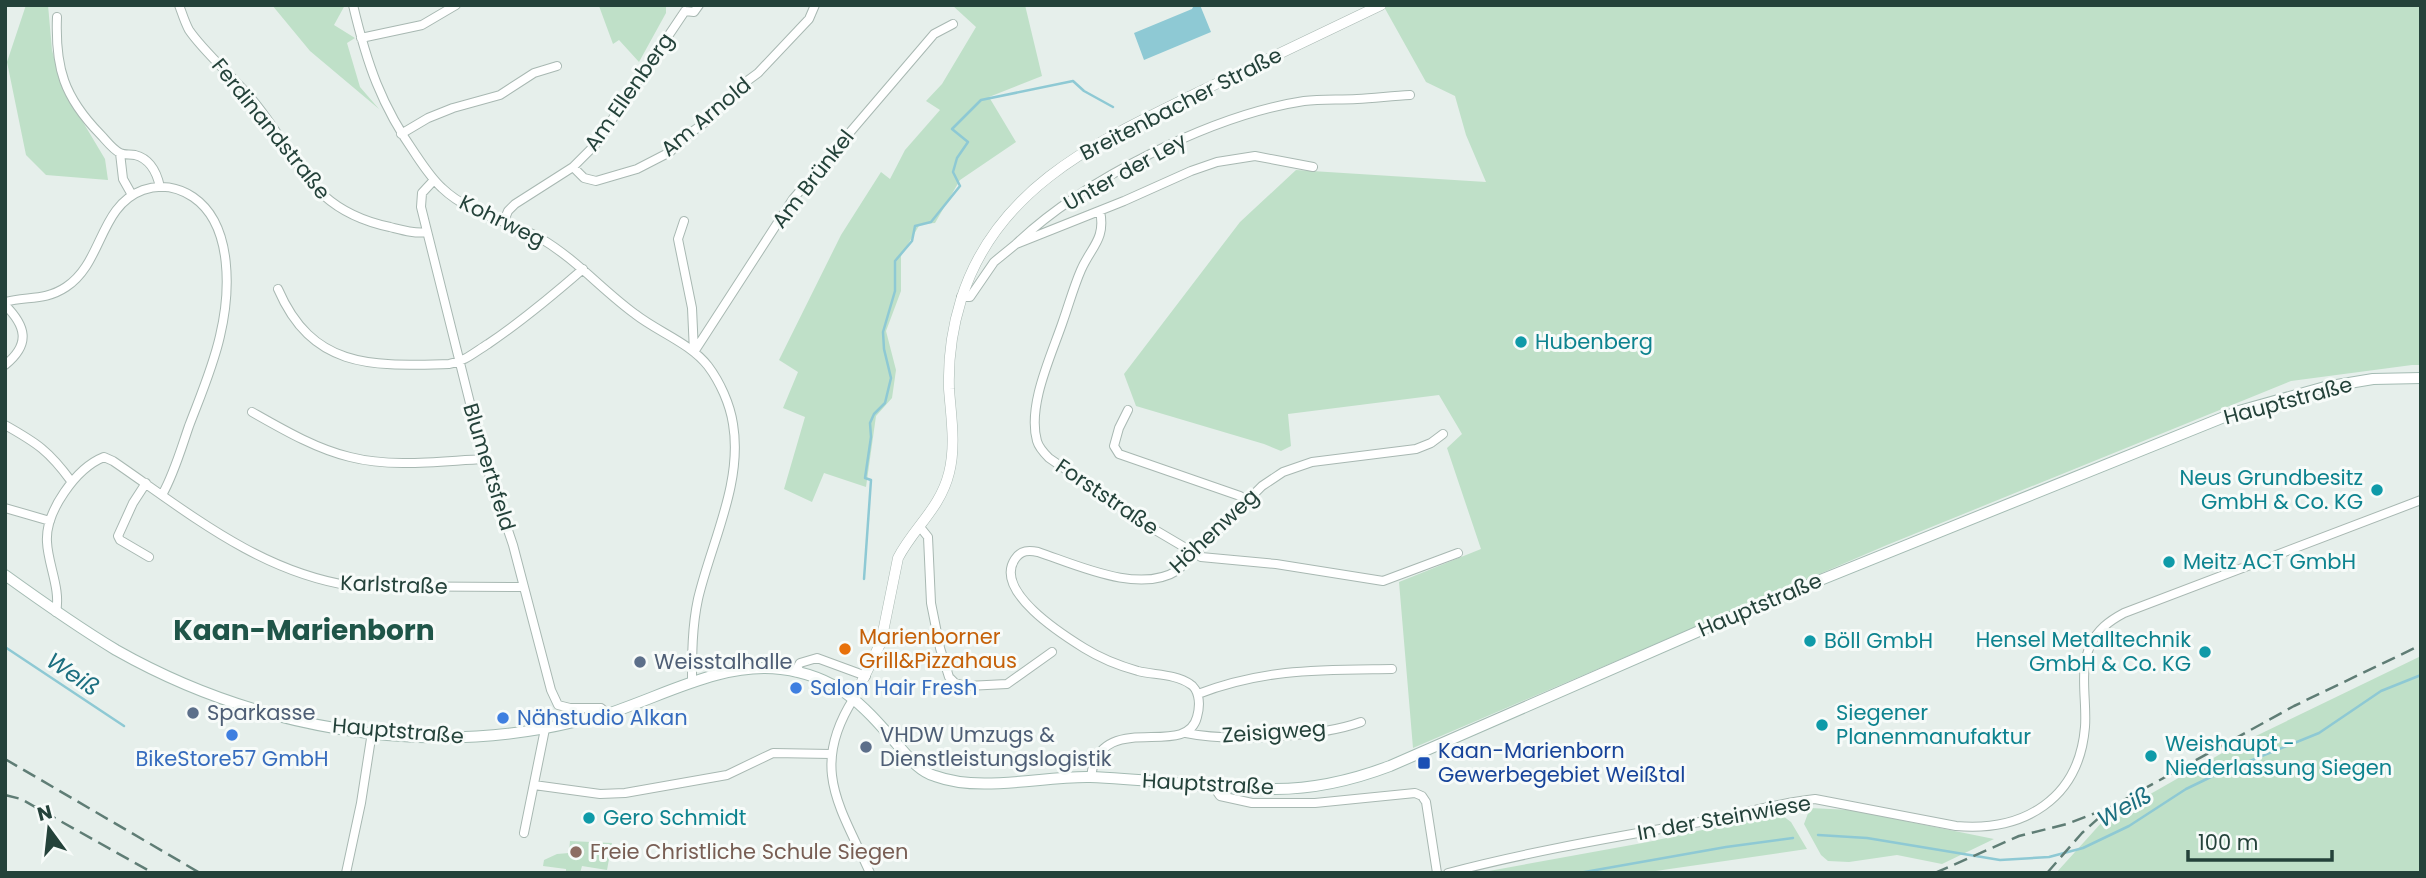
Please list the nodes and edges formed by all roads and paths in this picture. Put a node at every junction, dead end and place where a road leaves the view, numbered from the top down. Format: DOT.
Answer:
graph roads {
  1 [pos="179,5"];
  2 [pos="353,5"];
  3 [pos="456,5"];
  4 [pos="699,5"];
  5 [pos="815,5"];
  6 [pos="1381,5"];
  7 [pos="683,8"];
  8 [pos="57,17"];
  9 [pos="953,24"];
  10 [pos="361,38"];
  11 [pos="557,66"];
  12 [pos="1410,95"];
  13 [pos="401,134"];
  14 [pos="120,153"];
  15 [pos="573,167"];
  16 [pos="1313,167"];
  17 [pos="434,180"];
  18 [pos="160,187"];
  19 [pos="132,195"];
  20 [pos="1100,211"];
  21 [pos="684,220"];
  22 [pos="504,221"];
  23 [pos="427,232"];
  24 [pos="1016,244"];
  25 [pos="583,269"];
  26 [pos="278,289"];
  27 [pos="961,297"];
  28 [pos="5,303"];
  29 [pos="694,352"];
  30 [pos="460,363"];
  31 [pos="5,365"];
  32 [pos="2421,378"];
  33 [pos="1128,410"];
  34 [pos="252,412"];
  35 [pos="5,425"];
  36 [pos="1443,434"];
  37 [pos="484,459"];
  38 [pos="71,481"];
  39 [pos="146,483"];
  40 [pos="162,495"];
  41 [pos="2421,500"];
  42 [pos="1247,501"];
  43 [pos="5,508"];
  44 [pos="50,521"];
  45 [pos="920,527"];
  46 [pos="1458,553"];
  47 [pos="1193,554"];
  48 [pos="149,558"];
  49 [pos="5,575"];
  50 [pos="524,587"];
  51 [pos="56,612"];
  52 [pos="1052,652"];
  53 [pos="1392,669"];
  54 [pos="795,671"];
  55 [pos="866,676"];
  56 [pos="692,683"];
  57 [pos="1198,694"];
  58 [pos="854,698"];
  59 [pos="608,714"];
  60 [pos="1361,722"];
  61 [pos="545,729"];
  62 [pos="372,732"];
  63 [pos="1186,733"];
  64 [pos="831,754"];
  65 [pos="1091,778"];
  66 [pos="534,785"];
  67 [pos="1213,786"];
  68 [pos="524,833"];
  69 [pos="346,873"];
  70 [pos="870,873"];
  71 [pos="1437,873"];
  72 [pos="1448,873"];
  1 -- 23 [label="street, Ferdinandstraße"];
  2 -- 10 [label="street, Kohrweg"];
  3 -- 10 [label="street"];
  4 -- 7 [label="street, Am Ellenberg"];
  5 -- 15 [label="street, Am Arnold"];
  6 -- 27 [label="street, Breitenbacher Straße"];
  7 -- 15 [label="street, Am Ellenberg"];
  8 -- 14 [label="street"];
  9 -- 29 [label="street, Am Brünkel"];
  10 -- 13 [label="street, Kohrweg"];
  11 -- 13 [label="street"];
  12 -- 24 [label="street, Unter der Ley"];
  13 -- 17 [label="street, Kohrweg"];
  14 -- 18 [label="street"];
  14 -- 19 [label="street"];
  15 -- 22 [label="street, Am Ellenberg"];
  16 -- 20 [label="street"];
  17 -- 22 [label="street, Kohrweg"];
  17 -- 23 [label="street, Blumertsfeld"];
  18 -- 19 [label="street"];
  18 -- 40 [label="street"];
  19 -- 28 [label="street"];
  20 -- 24 [label="street"];
  20 -- 47 [label="street, Forststraße"];
  21 -- 29 [label="street"];
  22 -- 25 [label="street, Kohrweg"];
  23 -- 30 [label="street, Blumertsfeld"];
  24 -- 27 [label="street, Unter der Ley"];
  25 -- 29 [label="street, Kohrweg"];
  25 -- 30 [label="street"];
  26 -- 30 [label="street"];
  27 -- 45 [label="street, Breitenbacher Straße"];
  28 -- 31 [label="street"];
  29 -- 56 [label="street, Kohrweg"];
  30 -- 37 [label="street, Blumertsfeld"];
  32 -- 67 [label="main road, Hauptstraße"];
  33 -- 42 [label="street"];
  34 -- 37 [label="street"];
  35 -- 38 [label="street"];
  36 -- 42 [label="street, Höhenweg"];
  37 -- 50 [label="street, Blumertsfeld"];
  38 -- 39 [label="street, Karlstraße"];
  38 -- 44 [label="street"];
  39 -- 40 [label="street, Karlstraße"];
  39 -- 48 [label="street"];
  40 -- 50 [label="street, Karlstraße"];
  41 -- 72 [label="street, In der Steinwiese"];
  42 -- 47 [label="street, Höhenweg"];
  43 -- 44 [label="street"];
  44 -- 51 [label="street"];
  45 -- 52 [label="street"];
  45 -- 55 [label="street, Breitenbacher Straße"];
  46 -- 47 [label="street, Forststraße"];
  47 -- 57 [label="street, Höhenweg"];
  49 -- 51 [label="main road, Hauptstraße"];
  50 -- 59 [label="street, Blumertsfeld"];
  51 -- 62 [label="main road, Hauptstraße"];
  53 -- 57 [label="street"];
  54 -- 55 [label="street"];
  54 -- 56 [label="main road, Hauptstraße"];
  54 -- 58 [label="main road, Hauptstraße"];
  55 -- 58 [label="street, Breitenbacher Straße"];
  56 -- 59 [label="main road, Hauptstraße"];
  57 -- 63 [label="street"];
  58 -- 64 [label="street"];
  58 -- 65 [label="main road, Hauptstraße"];
  59 -- 61 [label="main road, Hauptstraße"];
  60 -- 63 [label="street, Zeisigweg"];
  61 -- 62 [label="main road, Hauptstraße"];
  61 -- 66 [label="street"];
  62 -- 69 [label="street"];
  63 -- 65 [label="street"];
  64 -- 66 [label="street"];
  64 -- 70 [label="street"];
  65 -- 67 [label="main road, Hauptstraße"];
  66 -- 68 [label="street"];
  67 -- 71 [label="street"];
}
